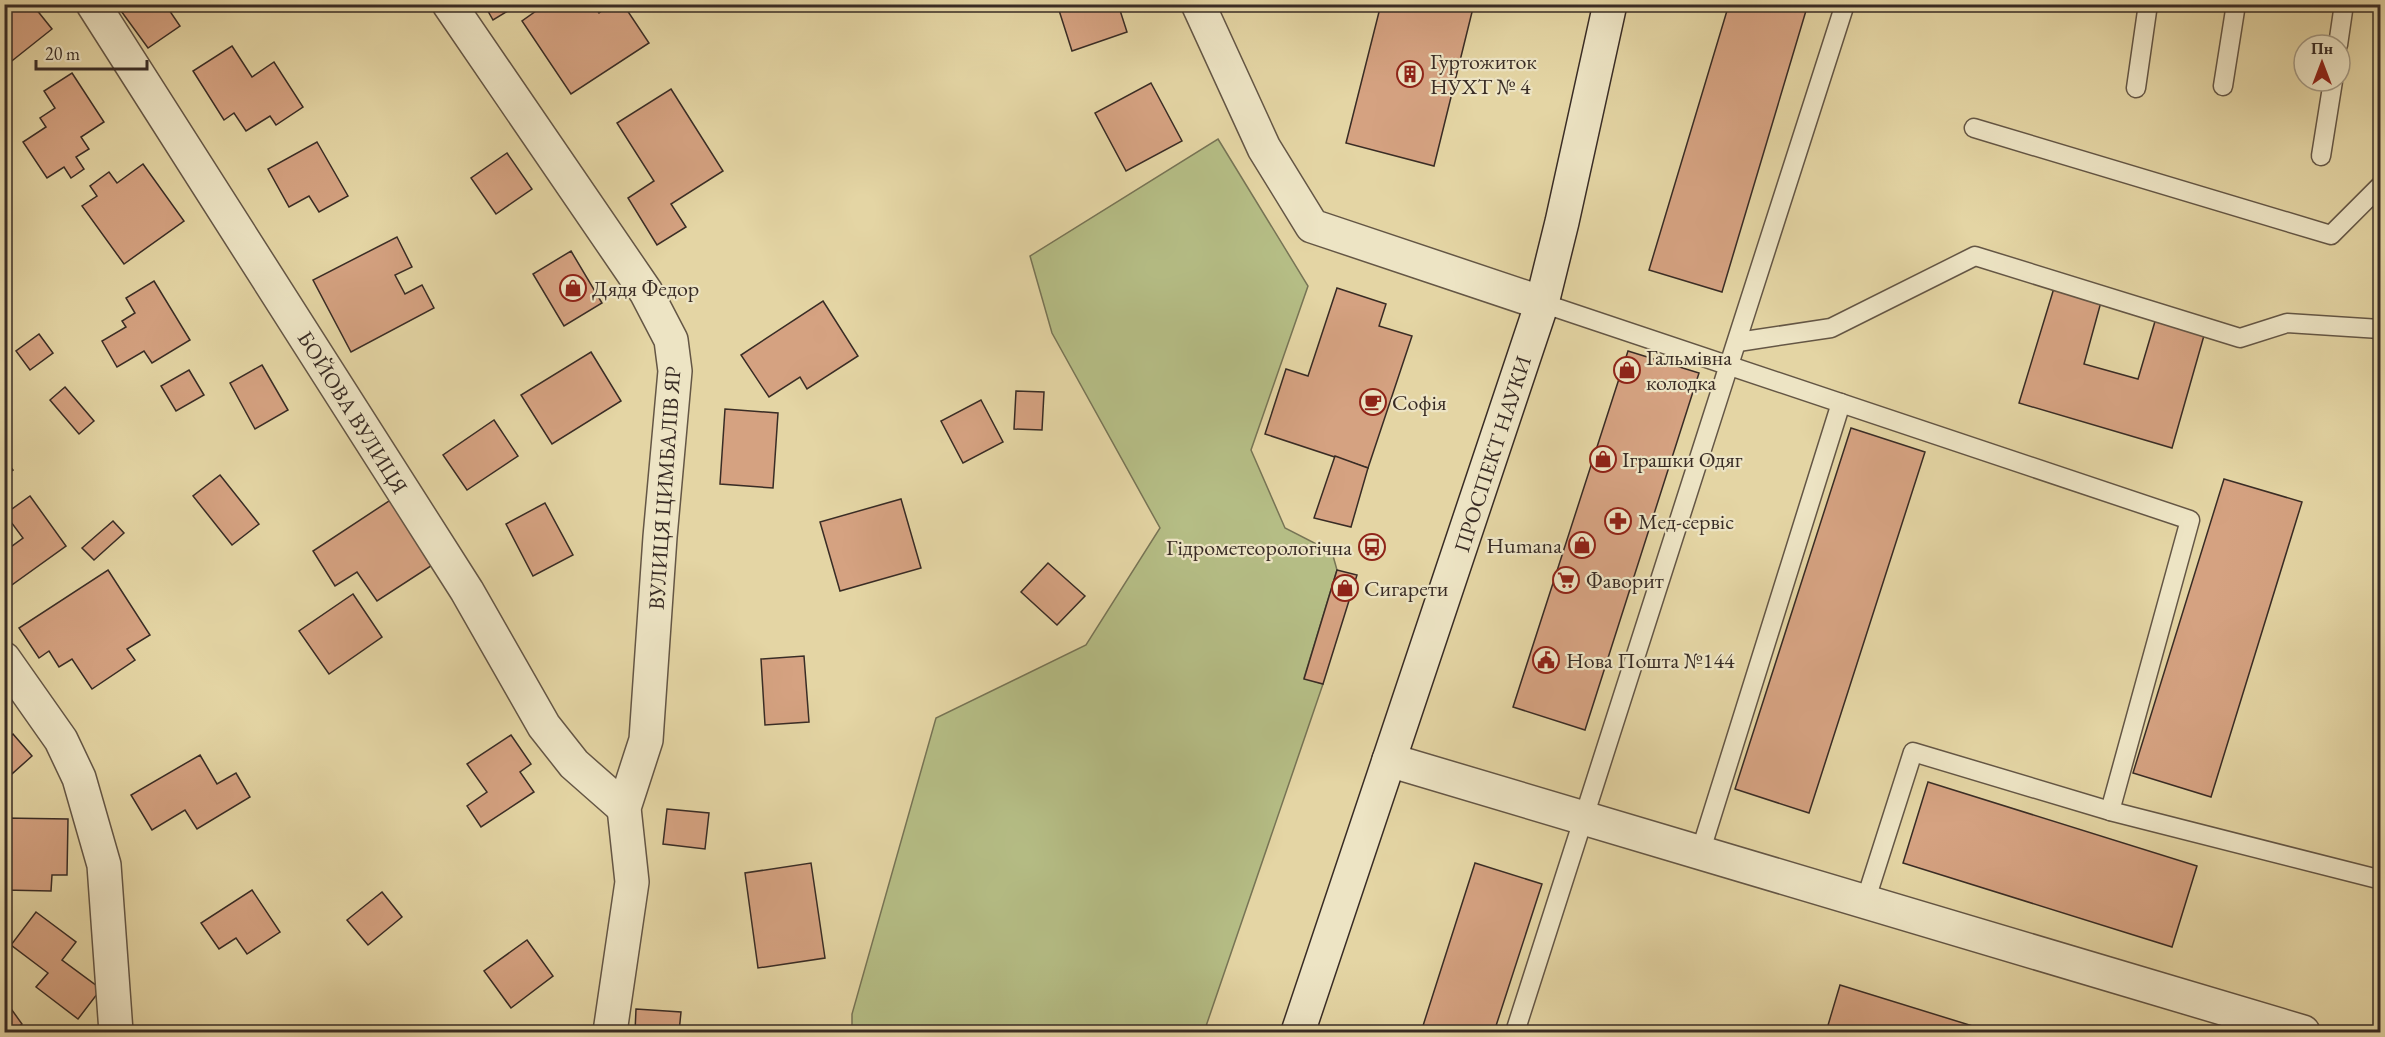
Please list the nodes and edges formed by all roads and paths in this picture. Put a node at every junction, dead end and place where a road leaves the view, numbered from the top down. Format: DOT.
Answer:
graph roads {
  1 [pos="93,4"];
  2 [pos="449,4"];
  3 [pos="1198,4"];
  4 [pos="1610,4"];
  5 [pos="1845,4"];
  6 [pos="2148,4"];
  7 [pos="2236,4"];
  8 [pos="2344,4"];
  9 [pos="2340,33"];
  10 [pos="2223,86"];
  11 [pos="2136,88"];
  12 [pos="2331,93"];
  13 [pos="1974,128"];
  14 [pos="2321,156"];
  15 [pos="2380,186"];
  16 [pos="1542,303"];
  17 [pos="2380,328"];
  18 [pos="1738,342"];
  19 [pos="1731,365"];
  20 [pos="1841,404"];
  21 [pos="4,659"];
  22 [pos="1389,760"];
  23 [pos="624,808"];
  24 [pos="2110,811"];
  25 [pos="1582,818"];
  26 [pos="1700,853"];
  27 [pos="2374,878"];
  28 [pos="1866,902"];
  29 [pos="116,1032"];
  30 [pos="610,1032"];
  31 [pos="1298,1032"];
  32 [pos="1515,1032"];
  33 [pos="2303,1032"];
  1 -- 23 [label="street, БОЙОВА ВУЛИЦЯ"];
  2 -- 23 [label="street, ВУЛИЦЯ ЦИМБАЛІВ ЯР"];
  3 -- 16 [label="street"];
  4 -- 16 [label="street, ПРОСПЕКТ НАУКИ"];
  5 -- 18 [label="lane"];
  6 -- 11 [label="lane"];
  7 -- 10 [label="lane"];
  8 -- 9 [label="lane"];
  12 -- 14 [label="lane"];
  13 -- 15 [label="lane"];
  16 -- 19 [label="lane"];
  16 -- 22 [label="street, ПРОСПЕКТ НАУКИ"];
  17 -- 18 [label="lane"];
  18 -- 19 [label="lane"];
  19 -- 20 [label="lane"];
  19 -- 25 [label="lane"];
  20 -- 24 [label="lane"];
  20 -- 26 [label="lane"];
  21 -- 29 [label="street"];
  22 -- 25 [label="street"];
  22 -- 31 [label="street, ПРОСПЕКТ НАУКИ"];
  23 -- 30 [label="street, ВУЛИЦЯ ЦИМБАЛІВ ЯР"];
  24 -- 27 [label="lane"];
  24 -- 28 [label="lane"];
  25 -- 26 [label="street"];
  25 -- 32 [label="lane"];
  26 -- 28 [label="street"];
  28 -- 33 [label="street"];
}
